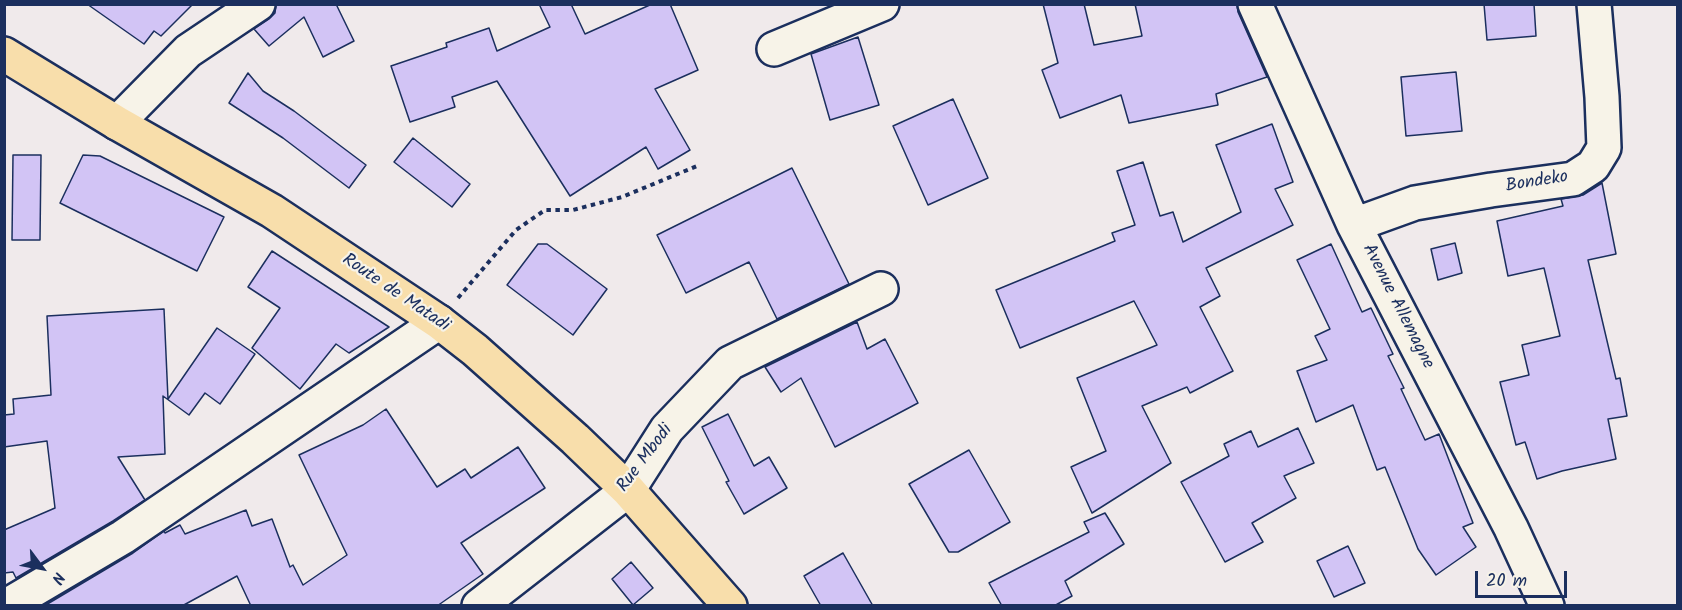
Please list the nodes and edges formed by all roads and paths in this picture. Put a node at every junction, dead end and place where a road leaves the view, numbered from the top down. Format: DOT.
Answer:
graph roads {
  1 [pos="258,4"];
  2 [pos="882,4"];
  3 [pos="1255,4"];
  4 [pos="1594,4"];
  5 [pos="774,49"];
  6 [pos="4,54"];
  7 [pos="117,123"];
  8 [pos="697,166"];
  9 [pos="1354,225"];
  10 [pos="881,289"];
  11 [pos="438,322"];
  12 [pos="628,490"];
  13 [pos="6,606"];
  14 [pos="479,606"];
  15 [pos="730,606"];
  16 [pos="1546,606"];
  1 -- 7 [label="street"];
  2 -- 5 [label="street"];
  3 -- 9 [label="street, Avenue Allemagne"];
  4 -- 9 [label="street, Bondeko"];
  6 -- 7 [label="highway, Route de Matadi"];
  7 -- 11 [label="highway, Route de Matadi"];
  8 -- 11 [label="path"];
  9 -- 16 [label="street, Avenue Allemagne"];
  10 -- 12 [label="street, Rue Mbodi"];
  11 -- 12 [label="highway, Route de Matadi"];
  11 -- 13 [label="street"];
  12 -- 14 [label="street, Rue Mbodi"];
  12 -- 15 [label="highway, Route de Matadi"];
}
